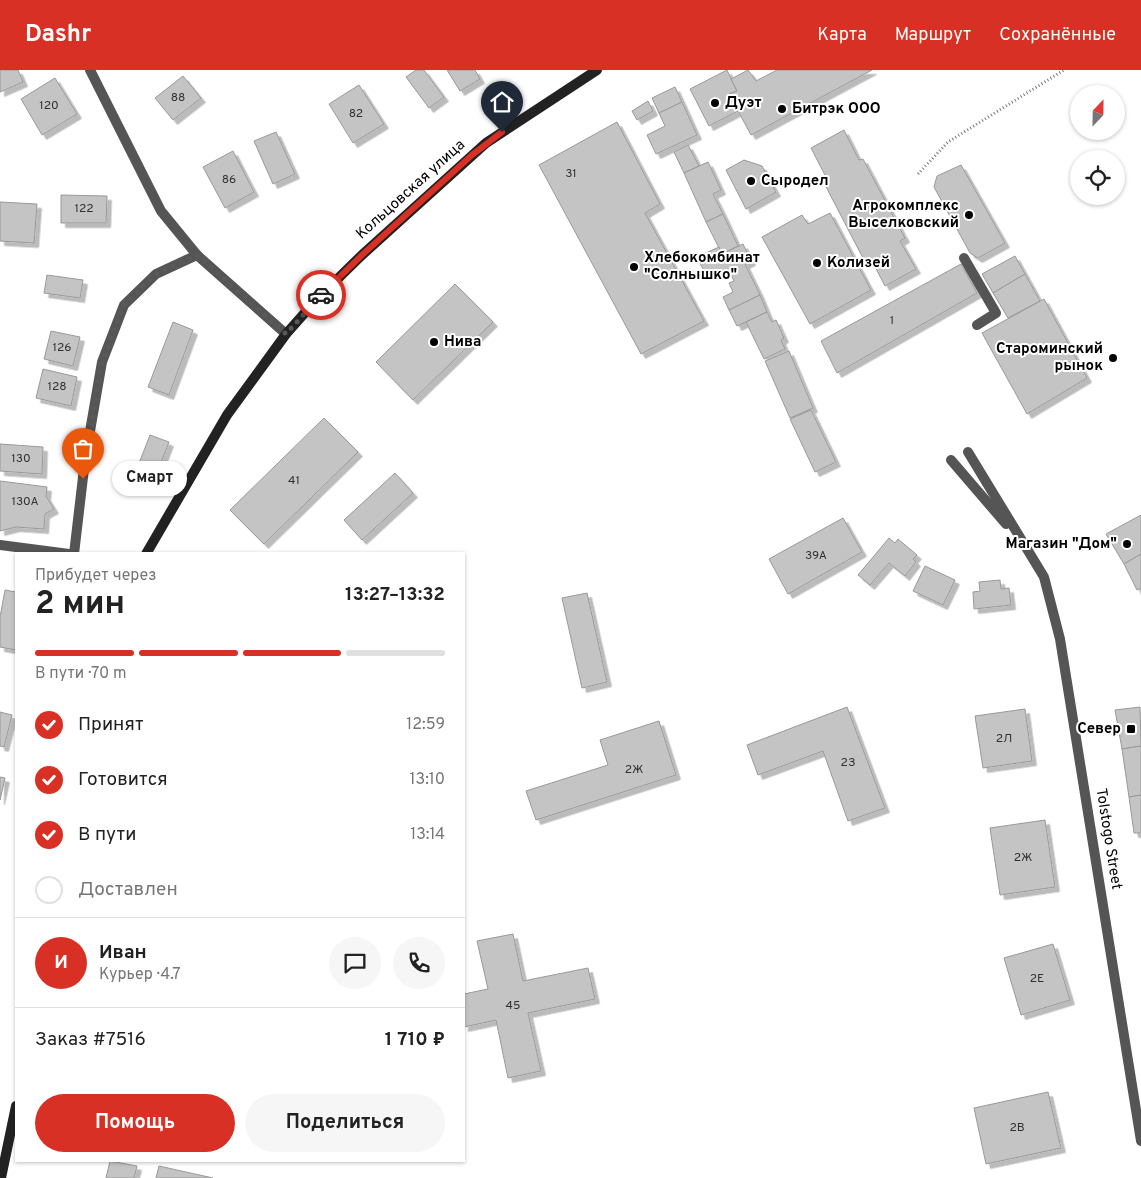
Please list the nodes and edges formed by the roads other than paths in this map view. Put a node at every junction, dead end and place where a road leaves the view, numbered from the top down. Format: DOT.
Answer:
graph roads {
  1 [pos="90,70"];
  2 [pos="597,70"];
  3 [pos="197,255"];
  4 [pos="964,258"];
  5 [pos="977,325"];
  6 [pos="286,334"];
  7 [pos="968,452"];
  8 [pos="951,460"];
  9 [pos="0,545"];
  10 [pos="1026,548"];
  11 [pos="54,552"];
  12 [pos="74,552"];
  13 [pos="147,552"];
  14 [pos="15,1111"];
  15 [pos="1141,1141"];
  16 [pos="1,1178"];
  1 -- 3 [label="street"];
  2 -- 6 [label="main road, Кольцовская улица"];
  3 -- 6 [label="street"];
  3 -- 12 [label="street"];
  4 -- 5 [label="street"];
  6 -- 13 [label="main road, Кольцовская улица"];
  7 -- 10 [label="street, Tolstogo Street"];
  8 -- 10 [label="street, Tolstogo Street"];
  9 -- 11 [label="street"];
  10 -- 15 [label="street, Tolstogo Street"];
  14 -- 16 [label="main road"];
}
